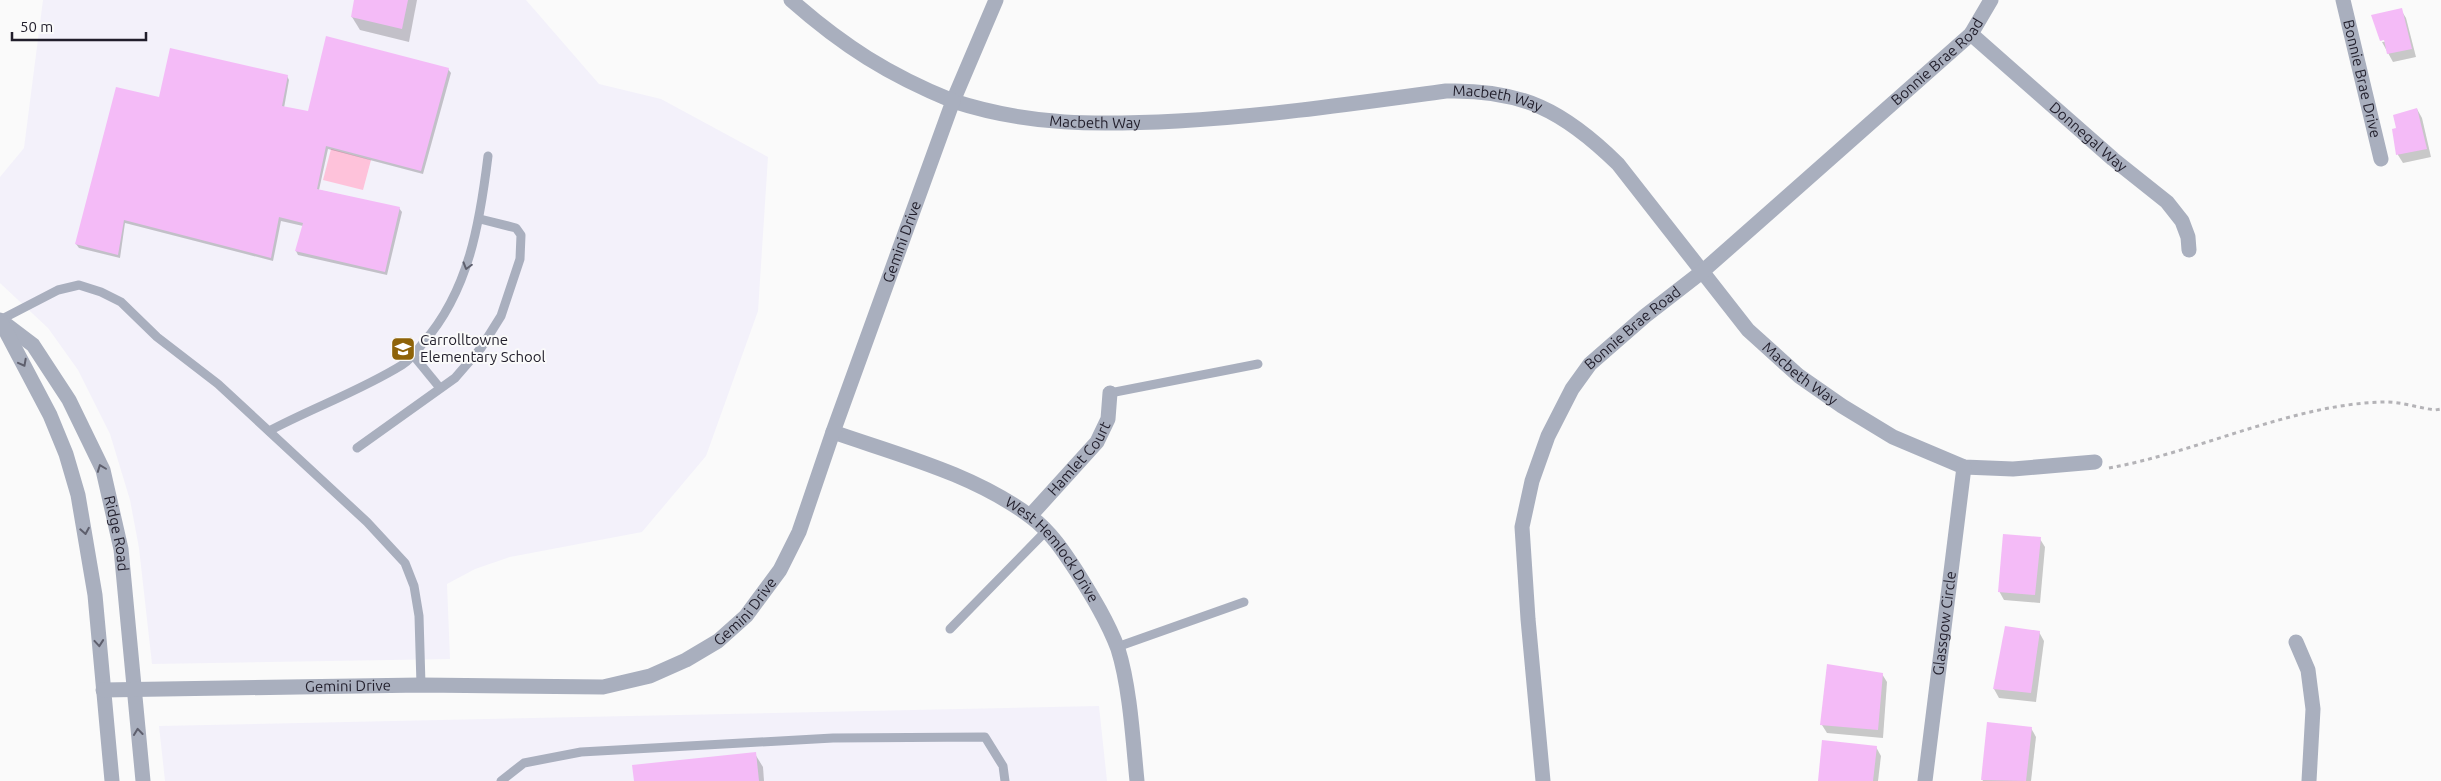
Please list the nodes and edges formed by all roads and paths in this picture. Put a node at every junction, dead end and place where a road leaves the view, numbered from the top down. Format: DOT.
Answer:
graph roads {
  1 [pos="792,0"];
  2 [pos="996,0"];
  3 [pos="1991,0"];
  4 [pos="2344,0"];
  5 [pos="1971,34"];
  6 [pos="953,101"];
  7 [pos="488,156"];
  8 [pos="2381,159"];
  9 [pos="480,219"];
  10 [pos="2189,250"];
  11 [pos="1703,271"];
  12 [pos="0,320"];
  13 [pos="413,355"];
  14 [pos="1258,364"];
  15 [pos="440,388"];
  16 [pos="1110,392"];
  17 [pos="2441,409"];
  18 [pos="269,431"];
  19 [pos="833,432"];
  20 [pos="357,448"];
  21 [pos="2095,462"];
  22 [pos="1964,467"];
  23 [pos="1030,516"];
  24 [pos="1047,530"];
  25 [pos="1244,602"];
  26 [pos="950,629"];
  27 [pos="2296,642"];
  28 [pos="1117,647"];
  29 [pos="421,685"];
  30 [pos="103,690"];
  31 [pos="134,690"];
  32 [pos="112,781"];
  33 [pos="143,781"];
  34 [pos="501,781"];
  35 [pos="1005,781"];
  36 [pos="1137,781"];
  37 [pos="1543,781"];
  38 [pos="1925,781"];
  39 [pos="2309,781"];
  1 -- 6 [label="street, Macbeth Way"];
  2 -- 6 [label="street, Gemini Drive"];
  3 -- 5 [label="street, Bonnie Brae Road"];
  4 -- 8 [label="street, Bonnie Brae Drive"];
  5 -- 10 [label="street, Donnegal Way"];
  5 -- 11 [label="street, Bonnie Brae Road"];
  6 -- 11 [label="street, Macbeth Way"];
  6 -- 19 [label="street, Gemini Drive"];
  7 -- 9 [label="lane"];
  9 -- 13 [label="lane, one-way"];
  9 -- 15 [label="lane"];
  11 -- 22 [label="street, Macbeth Way"];
  11 -- 37 [label="street, Bonnie Brae Road"];
  12 -- 18 [label="lane"];
  12 -- 30 [label="street, Ridge Road, one-way"];
  31 -- 12 [label="street, Ridge Road, one-way"];
  13 -- 15 [label="lane"];
  13 -- 18 [label="lane"];
  14 -- 16 [label="lane"];
  15 -- 20 [label="lane"];
  16 -- 23 [label="street, Hamlet Court"];
  17 -- 21 [label="path"];
  18 -- 29 [label="lane"];
  19 -- 23 [label="street, West Hemlock Drive"];
  19 -- 29 [label="street, Gemini Drive"];
  21 -- 22 [label="street, Macbeth Way"];
  22 -- 38 [label="street, Glassgow Circle"];
  23 -- 24 [label="street, West Hemlock Drive"];
  24 -- 26 [label="lane"];
  24 -- 28 [label="street, West Hemlock Drive"];
  25 -- 28 [label="lane"];
  27 -- 39 [label="street"];
  28 -- 36 [label="street, West Hemlock Drive"];
  29 -- 31 [label="street, Gemini Drive"];
  30 -- 31 [label="street, Gemini Drive"];
  30 -- 32 [label="street, Ridge Road"];
  33 -- 31 [label="street, Ridge Road, one-way"];
  34 -- 35 [label="lane"];
}
